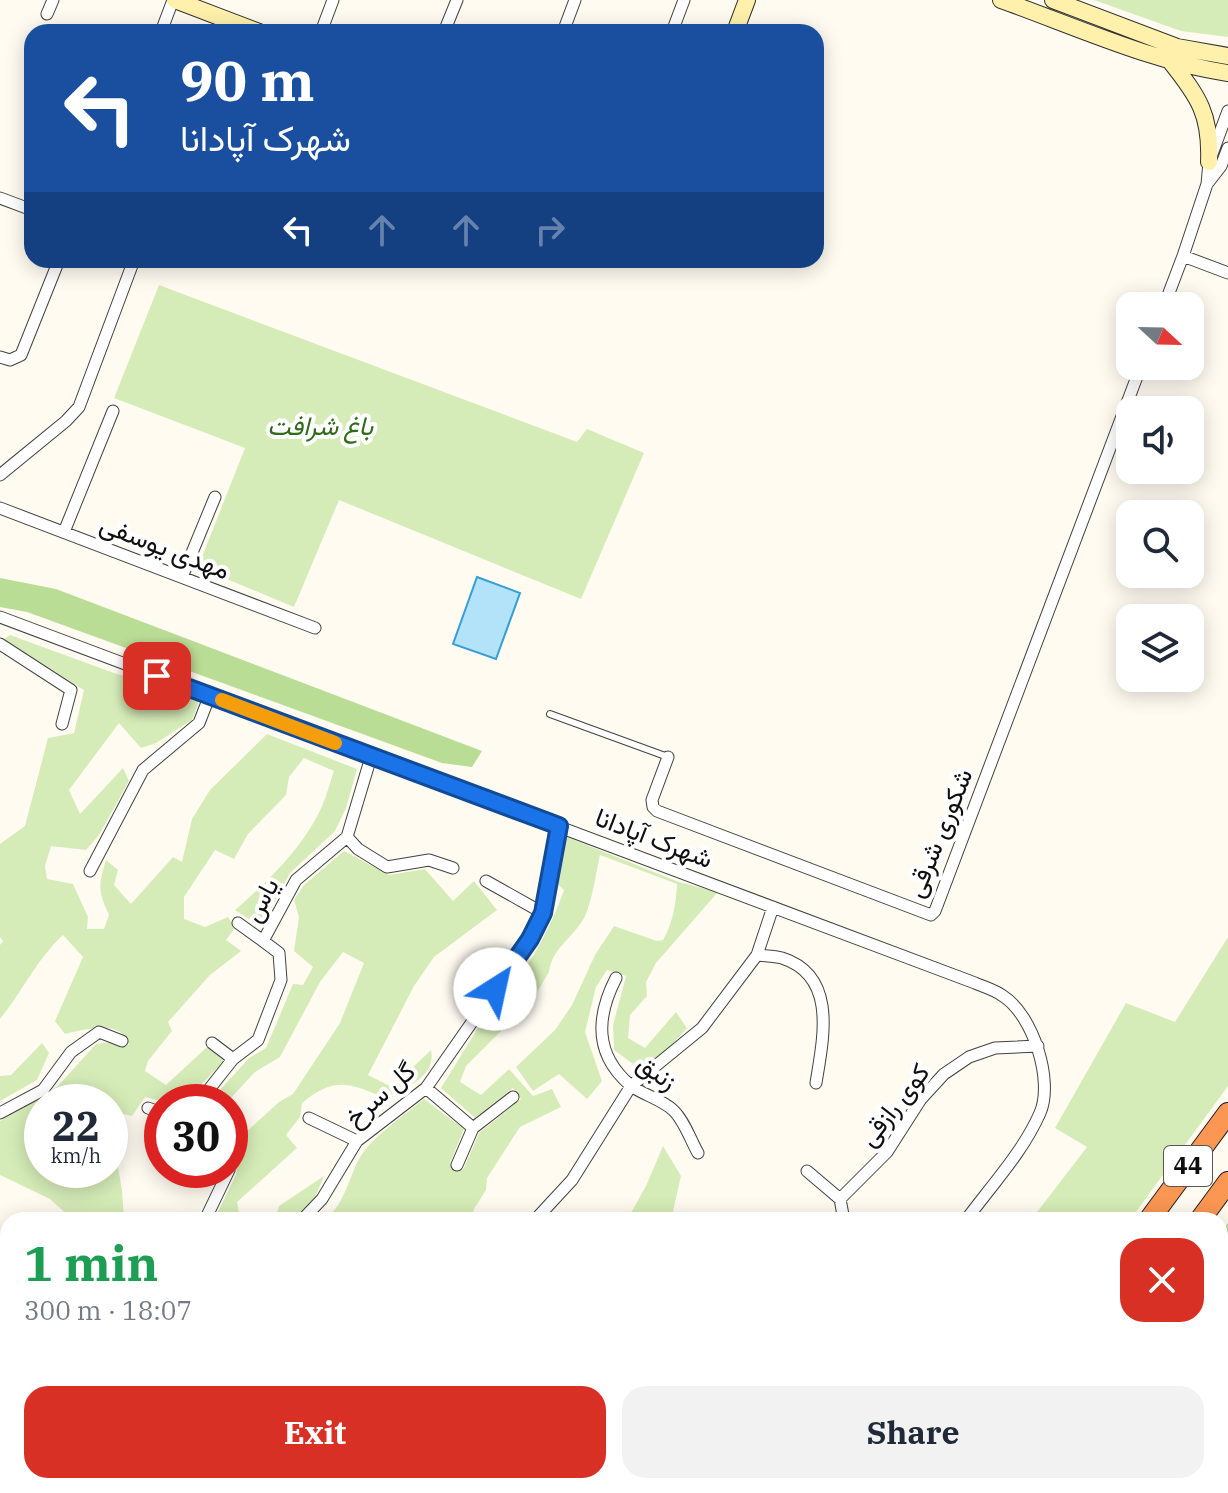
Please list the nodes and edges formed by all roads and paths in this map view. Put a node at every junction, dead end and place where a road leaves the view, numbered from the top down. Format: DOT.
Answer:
graph roads {
  1 [pos="53,0"];
  2 [pos="174,0"];
  3 [pos="333,0"];
  4 [pos="457,0"];
  5 [pos="575,0"];
  6 [pos="684,0"];
  7 [pos="747,0"];
  8 [pos="1001,0"];
  9 [pos="1053,0"];
  10 [pos="47,14"];
  11 [pos="164,24"];
  12 [pos="238,24"];
  13 [pos="324,24"];
  14 [pos="447,24"];
  15 [pos="566,24"];
  16 [pos="675,24"];
  17 [pos="738,24"];
  18 [pos="1228,56"];
  19 [pos="1169,60"];
  20 [pos="1228,73"];
  21 [pos="1228,111"];
  22 [pos="1228,148"];
  23 [pos="1209,162"];
  24 [pos="1207,184"];
  25 [pos="0,198"];
  26 [pos="24,207"];
  27 [pos="1183,256"];
  28 [pos="56,268"];
  29 [pos="131,268"];
  30 [pos="1228,273"];
  31 [pos="1169,292"];
  32 [pos="3,358"];
  33 [pos="1136,380"];
  34 [pos="113,411"];
  35 [pos="0,475"];
  36 [pos="215,497"];
  37 [pos="0,508"];
  38 [pos="64,532"];
  39 [pos="182,577"];
  40 [pos="0,617"];
  41 [pos="315,628"];
  42 [pos="0,644"];
  43 [pos="210,695"];
  44 [pos="550,714"];
  45 [pos="62,724"];
  46 [pos="371,757"];
  47 [pos="668,757"];
  48 [pos="559,826"];
  49 [pos="347,837"];
  50 [pos="453,868"];
  51 [pos="90,871"];
  52 [pos="486,881"];
  53 [pos="773,907"];
  54 [pos="543,913"];
  55 [pos="238,923"];
  56 [pos="263,941"];
  57 [pos="757,955"];
  58 [pos="616,978"];
  59 [pos="122,1041"];
  60 [pos="212,1043"];
  61 [pos="1038,1046"];
  62 [pos="233,1059"];
  63 [pos="816,1083"];
  64 [pos="213,1084"];
  65 [pos="631,1086"];
  66 [pos="426,1088"];
  67 [pos="513,1097"];
  68 [pos="0,1113"];
  69 [pos="1228,1113"];
  70 [pos="309,1118"];
  71 [pos="473,1128"];
  72 [pos="357,1141"];
  73 [pos="698,1153"];
  74 [pos="457,1165"];
  75 [pos="807,1171"];
  76 [pos="1228,1182"];
  77 [pos="220,1188"];
  78 [pos="840,1199"];
  79 [pos="209,1212"];
  80 [pos="310,1212"];
  81 [pos="542,1212"];
  82 [pos="842,1212"];
  83 [pos="972,1212"];
  84 [pos="1155,1212"];
  85 [pos="1206,1212"];
  1 -- 10 [label="street"];
  2 -- 11 [label="street"];
  2 -- 12 [label="main road"];
  3 -- 13 [label="street"];
  4 -- 14 [label="street"];
  5 -- 15 [label="street"];
  6 -- 16 [label="street"];
  7 -- 17 [label="main road"];
  8 -- 19 [label="main road"];
  9 -- 18 [label="main road"];
  19 -- 20 [label="main road"];
  19 -- 23 [label="main road"];
  21 -- 23 [label="street"];
  22 -- 24 [label="street"];
  23 -- 24 [label="street"];
  24 -- 27 [label="street"];
  25 -- 26 [label="street"];
  27 -- 30 [label="street"];
  27 -- 31 [label="street"];
  28 -- 32 [label="street"];
  29 -- 35 [label="street"];
  33 -- 47 [label="street, شکوری شرقی"];
  34 -- 38 [label="street"];
  36 -- 39 [label="street"];
  37 -- 38 [label="street, مهدی یوسفی"];
  38 -- 39 [label="street, مهدی یوسفی"];
  39 -- 41 [label="street, مهدی یوسفی"];
  40 -- 43 [label="street, شهرک آپادانا"];
  42 -- 45 [label="street"];
  43 -- 46 [label="street, شهرک آپادانا"];
  43 -- 51 [label="street"];
  44 -- 47 [label="lane, شکوری شرقی"];
  46 -- 48 [label="street, شهرک آپادانا"];
  46 -- 49 [label="street"];
  48 -- 53 [label="street, شهرک آپادانا"];
  48 -- 54 [label="street, گل سرخ"];
  49 -- 50 [label="street"];
  49 -- 56 [label="street, یاس"];
  52 -- 54 [label="street"];
  53 -- 57 [label="street"];
  53 -- 61 [label="street, شهرک آپادانا"];
  54 -- 66 [label="street, گل سرخ"];
  55 -- 56 [label="street"];
  56 -- 62 [label="street, یاس"];
  57 -- 63 [label="street"];
  57 -- 65 [label="street"];
  58 -- 65 [label="street, زنبق"];
  59 -- 68 [label="street"];
  60 -- 62 [label="street"];
  61 -- 78 [label="street, کوی رازقی"];
  61 -- 83 [label="street, شهرک آپادانا"];
  62 -- 64 [label="street, یاس"];
  65 -- 73 [label="street, زنبق"];
  65 -- 81 [label="street"];
  66 -- 71 [label="street"];
  66 -- 72 [label="street, گل سرخ"];
  67 -- 71 [label="street"];
  69 -- 84 [label="highway, 44"];
  70 -- 72 [label="street"];
  71 -- 74 [label="street"];
  72 -- 80 [label="street, گل سرخ"];
  75 -- 78 [label="street"];
  76 -- 85 [label="highway, 44"];
  77 -- 79 [label="street"];
  78 -- 82 [label="street"];
}
